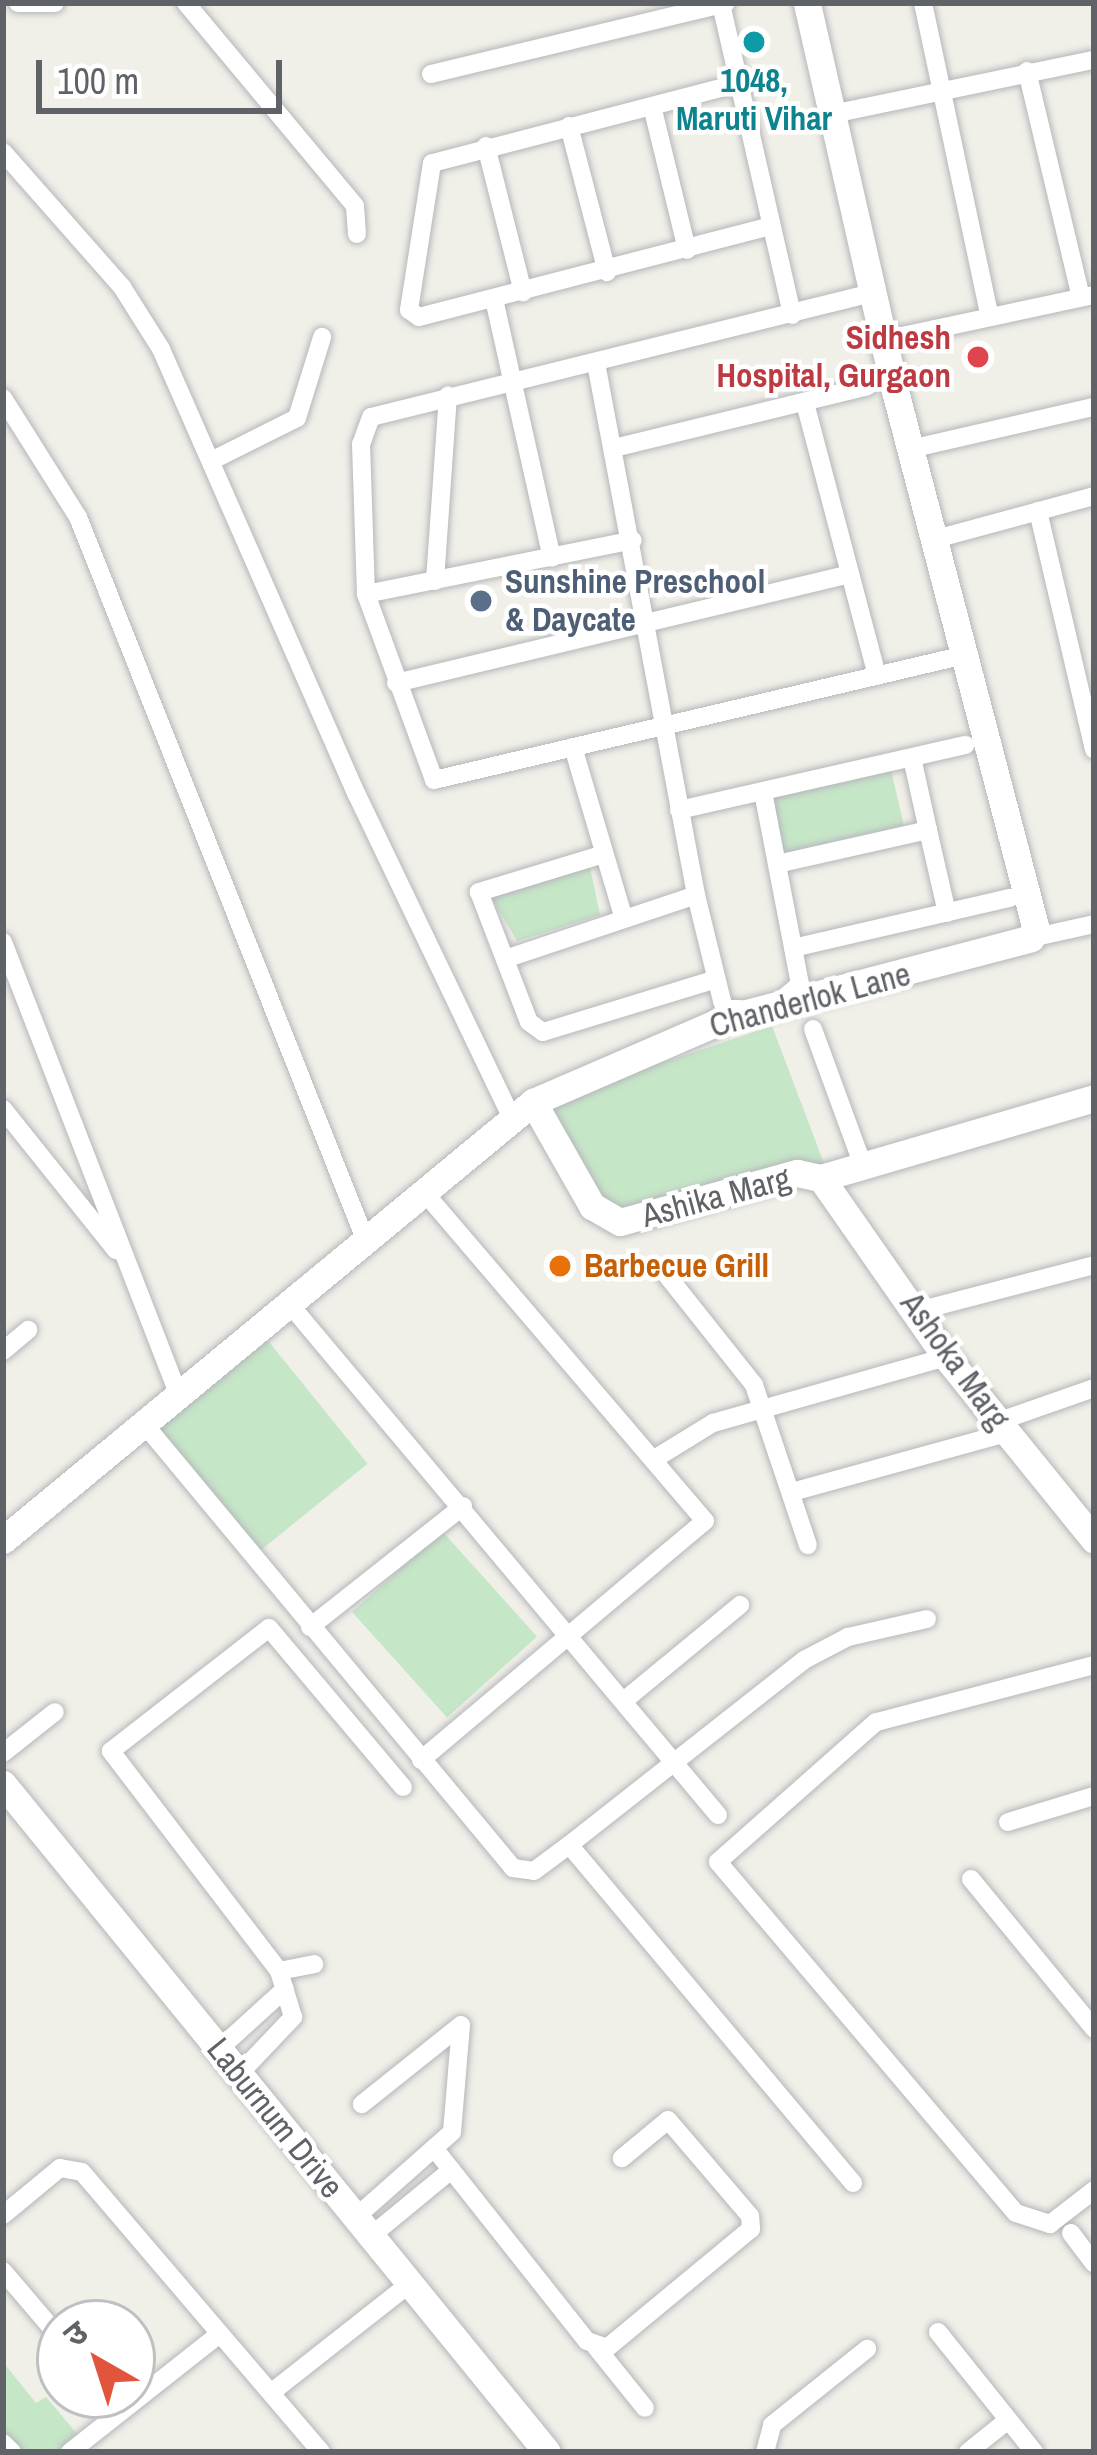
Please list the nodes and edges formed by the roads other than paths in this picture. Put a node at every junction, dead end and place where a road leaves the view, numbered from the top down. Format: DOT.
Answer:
graph roads {
  1 [pos="18,3"];
  2 [pos="55,3"];
  3 [pos="187,3"];
  4 [pos="807,3"];
  5 [pos="923,3"];
  6 [pos="723,4"];
  7 [pos="1094,61"];
  8 [pos="1027,71"];
  9 [pos="431,74"];
  10 [pos="736,84"];
  11 [pos="943,87"];
  12 [pos="652,106"];
  13 [pos="837,113"];
  14 [pos="569,126"];
  15 [pos="486,146"];
  16 [pos="3,152"];
  17 [pos="771,226"];
  18 [pos="358,234"];
  19 [pos="687,250"];
  20 [pos="607,272"];
  21 [pos="523,292"];
  22 [pos="876,292"];
  23 [pos="1088,296"];
  24 [pos="494,299"];
  25 [pos="989,314"];
  26 [pos="792,315"];
  27 [pos="322,337"];
  28 [pos="884,340"];
  29 [pos="596,363"];
  30 [pos="513,384"];
  31 [pos="868,386"];
  32 [pos="448,395"];
  33 [pos="3,398"];
  34 [pos="805,403"];
  35 [pos="1094,407"];
  36 [pos="614,448"];
  37 [pos="910,449"];
  38 [pos="213,460"];
  39 [pos="1094,496"];
  40 [pos="1038,511"];
  41 [pos="633,540"];
  42 [pos="932,540"];
  43 [pos="552,558"];
  44 [pos="850,574"];
  45 [pos="435,581"];
  46 [pos="366,594"];
  47 [pos="650,626"];
  48 [pos="965,655"];
  49 [pos="1085,675"];
  50 [pos="878,676"];
  51 [pos="396,683"];
  52 [pos="666,727"];
  53 [pos="966,746"];
  54 [pos="573,747"];
  55 [pos="1094,750"];
  56 [pos="912,758"];
  57 [pos="763,792"];
  58 [pos="679,810"];
  59 [pos="928,830"];
  60 [pos="604,854"];
  61 [pos="777,864"];
  62 [pos="696,895"];
  63 [pos="1010,898"];
  64 [pos="947,913"];
  65 [pos="624,920"];
  66 [pos="1094,924"];
  67 [pos="1031,938"];
  68 [pos="3,942"];
  69 [pos="793,948"];
  70 [pos="505,959"];
  71 [pos="716,979"];
  72 [pos="813,1029"];
  73 [pos="1094,1099"];
  74 [pos="3,1108"];
  75 [pos="522,1110"];
  76 [pos="863,1166"];
  77 [pos="821,1178"];
  78 [pos="425,1193"];
  79 [pos="367,1244"];
  80 [pos="1094,1265"];
  81 [pos="130,1268"];
  82 [pos="665,1273"];
  83 [pos="292,1307"];
  84 [pos="918,1311"];
  85 [pos="28,1330"];
  86 [pos="3,1351"];
  87 [pos="946,1357"];
  88 [pos="1094,1388"];
  89 [pos="180,1398"];
  90 [pos="765,1409"];
  91 [pos="145,1426"];
  92 [pos="1001,1428"];
  93 [pos="656,1458"];
  94 [pos="792,1492"];
  95 [pos="463,1506"];
  96 [pos="1084,1514"];
  97 [pos="3,1540"];
  98 [pos="1094,1540"];
  99 [pos="808,1545"];
  100 [pos="740,1605"];
  101 [pos="927,1619"];
  102 [pos="310,1627"];
  103 [pos="575,1635"];
  104 [pos="1094,1665"];
  105 [pos="626,1699"];
  106 [pos="55,1712"];
  107 [pos="3,1753"];
  108 [pos="421,1760"];
  109 [pos="676,1761"];
  110 [pos="3,1784"];
  111 [pos="403,1787"];
  112 [pos="1094,1796"];
  113 [pos="718,1815"];
  114 [pos="1008,1822"];
  115 [pos="569,1845"];
  116 [pos="971,1879"];
  117 [pos="314,1964"];
  118 [pos="282,1980"];
  119 [pos="1094,2029"];
  120 [pos="219,2050"];
  121 [pos="239,2074"];
  122 [pos="362,2104"];
  123 [pos="434,2147"];
  124 [pos="622,2158"];
  125 [pos="452,2170"];
  126 [pos="854,2182"];
  127 [pos="1094,2190"];
  128 [pos="3,2215"];
  129 [pos="363,2226"];
  130 [pos="1071,2233"];
  131 [pos="1094,2263"];
  132 [pos="3,2271"];
  133 [pos="410,2284"];
  134 [pos="36,2310"];
  135 [pos="938,2332"];
  136 [pos="217,2336"];
  137 [pos="596,2347"];
  138 [pos="868,2349"];
  139 [pos="156,2376"];
  140 [pos="272,2392"];
  141 [pos="645,2408"];
  142 [pos="103,2419"];
  143 [pos="1008,2420"];
  144 [pos="91,2435"];
  145 [pos="3,2443"];
  146 [pos="13,2452"];
  147 [pos="70,2452"];
  148 [pos="104,2452"];
  149 [pos="321,2452"];
  150 [pos="547,2452"];
  151 [pos="765,2452"];
  152 [pos="968,2452"];
  153 [pos="1034,2452"];
  1 -- 2 [label="street"];
  3 -- 18 [label="street"];
  4 -- 13 [label="street"];
  5 -- 11 [label="street"];
  6 -- 9 [label="street"];
  6 -- 10 [label="street"];
  7 -- 8 [label="street"];
  8 -- 11 [label="street"];
  8 -- 23 [label="street"];
  10 -- 12 [label="street"];
  10 -- 17 [label="street"];
  11 -- 13 [label="street"];
  11 -- 25 [label="street"];
  12 -- 14 [label="street"];
  12 -- 19 [label="street"];
  13 -- 22 [label="street"];
  14 -- 15 [label="street"];
  14 -- 20 [label="street"];
  15 -- 21 [label="street"];
  15 -- 24 [label="street"];
  16 -- 38 [label="street"];
  17 -- 19 [label="street"];
  17 -- 26 [label="street"];
  19 -- 20 [label="street"];
  20 -- 21 [label="street"];
  21 -- 24 [label="street"];
  22 -- 26 [label="street"];
  22 -- 28 [label="street"];
  23 -- 25 [label="street"];
  24 -- 30 [label="street"];
  25 -- 28 [label="street"];
  26 -- 29 [label="street"];
  27 -- 38 [label="street"];
  28 -- 37 [label="street"];
  29 -- 30 [label="street"];
  29 -- 36 [label="street"];
  30 -- 32 [label="street"];
  30 -- 43 [label="street"];
  31 -- 34 [label="street"];
  32 -- 45 [label="street"];
  32 -- 46 [label="street"];
  33 -- 79 [label="street"];
  34 -- 36 [label="street"];
  34 -- 44 [label="street"];
  35 -- 37 [label="street"];
  36 -- 41 [label="street"];
  37 -- 42 [label="street"];
  38 -- 75 [label="street"];
  39 -- 40 [label="street"];
  40 -- 42 [label="street"];
  40 -- 49 [label="street"];
  41 -- 43 [label="street"];
  41 -- 47 [label="street"];
  42 -- 48 [label="street"];
  43 -- 45 [label="street"];
  44 -- 47 [label="street"];
  44 -- 50 [label="street"];
  45 -- 46 [label="street"];
  46 -- 51 [label="street"];
  47 -- 51 [label="street"];
  47 -- 52 [label="street"];
  48 -- 50 [label="street"];
  48 -- 67 [label="street"];
  49 -- 55 [label="street"];
  50 -- 52 [label="street"];
  51 -- 54 [label="street"];
  52 -- 54 [label="street"];
  52 -- 58 [label="street"];
  53 -- 56 [label="street"];
  54 -- 60 [label="street"];
  56 -- 57 [label="street"];
  56 -- 59 [label="street"];
  57 -- 58 [label="street"];
  57 -- 61 [label="street"];
  58 -- 62 [label="street"];
  59 -- 61 [label="street"];
  59 -- 64 [label="street"];
  60 -- 65 [label="street"];
  60 -- 70 [label="street"];
  61 -- 69 [label="street"];
  62 -- 65 [label="street"];
  62 -- 71 [label="street"];
  63 -- 64 [label="street"];
  64 -- 69 [label="street"];
  65 -- 70 [label="street"];
  66 -- 67 [label="street, Chanderlok Lane"];
  67 -- 75 [label="street, Chanderlok Lane"];
  68 -- 81 [label="street"];
  69 -- 71 [label="street"];
  70 -- 71 [label="street"];
  72 -- 76 [label="street"];
  73 -- 76 [label="street"];
  74 -- 81 [label="street"];
  75 -- 77 [label="street, Ashika Marg"];
  75 -- 78 [label="street, Chanderlok Lane"];
  76 -- 77 [label="street"];
  77 -- 84 [label="street, Ashoka Marg"];
  78 -- 79 [label="street, Chanderlok Lane"];
  78 -- 93 [label="street"];
  79 -- 83 [label="street, Chanderlok Lane"];
  80 -- 84 [label="street"];
  81 -- 89 [label="street"];
  82 -- 90 [label="street"];
  83 -- 89 [label="street, Chanderlok Lane"];
  83 -- 95 [label="street"];
  84 -- 87 [label="street, Ashoka Marg"];
  85 -- 86 [label="street"];
  87 -- 90 [label="street"];
  87 -- 92 [label="street, Ashoka Marg"];
  88 -- 92 [label="street"];
  89 -- 91 [label="street"];
  90 -- 93 [label="street"];
  90 -- 94 [label="street"];
  91 -- 97 [label="street"];
  91 -- 102 [label="street"];
  92 -- 94 [label="street"];
  92 -- 96 [label="street, Ashoka Marg"];
  93 -- 103 [label="street"];
  94 -- 99 [label="street"];
  95 -- 102 [label="street"];
  95 -- 103 [label="street"];
  96 -- 98 [label="street, Ashoka Marg"];
  100 -- 105 [label="street"];
  101 -- 109 [label="street"];
  102 -- 108 [label="street"];
  103 -- 105 [label="street"];
  103 -- 108 [label="street"];
  104 -- 127 [label="street"];
  105 -- 109 [label="street"];
  106 -- 107 [label="street"];
  108 -- 115 [label="street"];
  109 -- 113 [label="street"];
  109 -- 115 [label="street"];
  110 -- 120 [label="street, Laburnum Drive"];
  111 -- 118 [label="street"];
  112 -- 114 [label="street"];
  115 -- 126 [label="street"];
  116 -- 119 [label="street"];
  117 -- 118 [label="street"];
  118 -- 120 [label="street"];
  118 -- 121 [label="street"];
  120 -- 121 [label="street, Laburnum Drive"];
  121 -- 129 [label="street, Laburnum Drive"];
  122 -- 123 [label="street"];
  123 -- 125 [label="street"];
  123 -- 129 [label="street"];
  124 -- 137 [label="street"];
  125 -- 129 [label="street"];
  125 -- 137 [label="street"];
  128 -- 136 [label="street"];
  129 -- 133 [label="street, Laburnum Drive"];
  130 -- 131 [label="street"];
  132 -- 134 [label="street"];
  133 -- 140 [label="street"];
  133 -- 150 [label="street, Laburnum Drive"];
  135 -- 143 [label="street"];
  136 -- 139 [label="street"];
  136 -- 140 [label="street"];
  137 -- 141 [label="street"];
  138 -- 151 [label="street"];
  140 -- 149 [label="street"];
  142 -- 144 [label="street"];
  143 -- 152 [label="street"];
  143 -- 153 [label="street"];
  144 -- 147 [label="street"];
  144 -- 148 [label="street"];
  145 -- 146 [label="street"];
}
